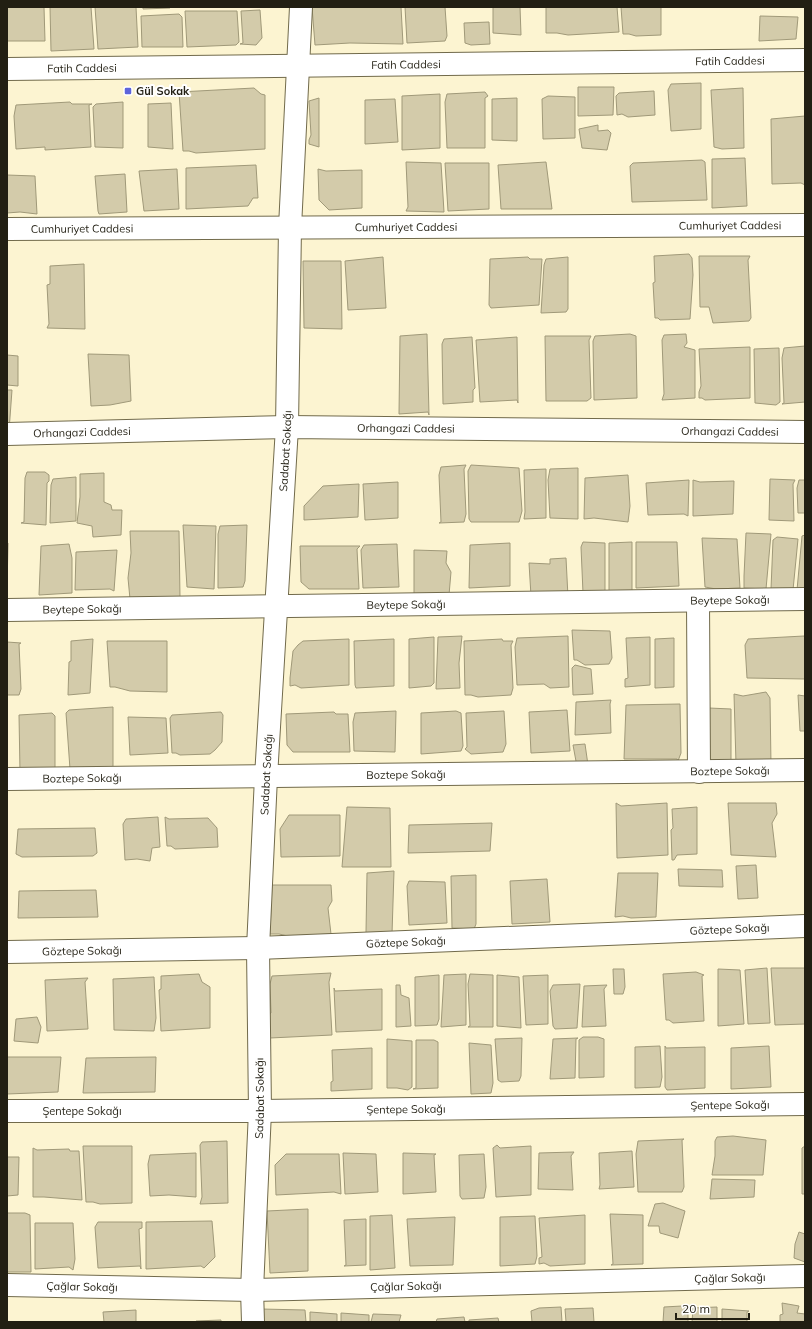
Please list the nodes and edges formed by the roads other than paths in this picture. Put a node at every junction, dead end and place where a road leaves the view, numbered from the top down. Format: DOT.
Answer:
graph roads {
  1 [pos="301,7"];
  2 [pos="805,60"];
  3 [pos="299,67"];
  4 [pos="7,70"];
  5 [pos="805,225"];
  6 [pos="290,227"];
  7 [pos="7,229"];
  8 [pos="287,427"];
  9 [pos="805,432"];
  10 [pos="7,434"];
  11 [pos="805,599"];
  12 [pos="698,600"];
  13 [pos="276,606"];
  14 [pos="7,610"];
  15 [pos="805,770"];
  16 [pos="699,772"];
  17 [pos="266,777"];
  18 [pos="7,779"];
  19 [pos="805,926"];
  20 [pos="258,948"];
  21 [pos="7,952"];
  22 [pos="805,1104"];
  23 [pos="7,1111"];
  24 [pos="260,1111"];
  25 [pos="805,1276"];
  26 [pos="7,1285"];
  27 [pos="252,1290"];
  28 [pos="253,1322"];
  1 -- 3 [label="street, Sadabat Sokağı"];
  2 -- 3 [label="street, Fatih Caddesi"];
  3 -- 4 [label="street, Fatih Caddesi"];
  3 -- 6 [label="street, Sadabat Sokağı"];
  5 -- 6 [label="street, Cumhuriyet Caddesi"];
  6 -- 7 [label="street, Cumhuriyet Caddesi"];
  6 -- 8 [label="street, Sadabat Sokağı"];
  8 -- 9 [label="street, Orhangazi Caddesi"];
  8 -- 10 [label="street, Orhangazi Caddesi"];
  8 -- 13 [label="street, Sadabat Sokağı"];
  11 -- 12 [label="street, Beytepe Sokağı"];
  12 -- 13 [label="street, Beytepe Sokağı"];
  12 -- 16 [label="street"];
  13 -- 14 [label="street, Beytepe Sokağı"];
  13 -- 17 [label="street, Sadabat Sokağı"];
  15 -- 16 [label="street, Boztepe Sokağı"];
  16 -- 17 [label="street, Boztepe Sokağı"];
  17 -- 18 [label="street, Boztepe Sokağı"];
  17 -- 20 [label="street, Sadabat Sokağı"];
  19 -- 20 [label="street, Göztepe Sokağı"];
  20 -- 21 [label="street, Göztepe Sokağı"];
  20 -- 24 [label="street, Sadabat Sokağı"];
  22 -- 24 [label="street, Şentepe Sokağı"];
  23 -- 24 [label="street, Şentepe Sokağı"];
  24 -- 27 [label="street, Sadabat Sokağı"];
  25 -- 27 [label="street, Çağlar Sokağı"];
  26 -- 27 [label="street, Çağlar Sokağı"];
  27 -- 28 [label="street, Sadabat Sokağı"];
}
